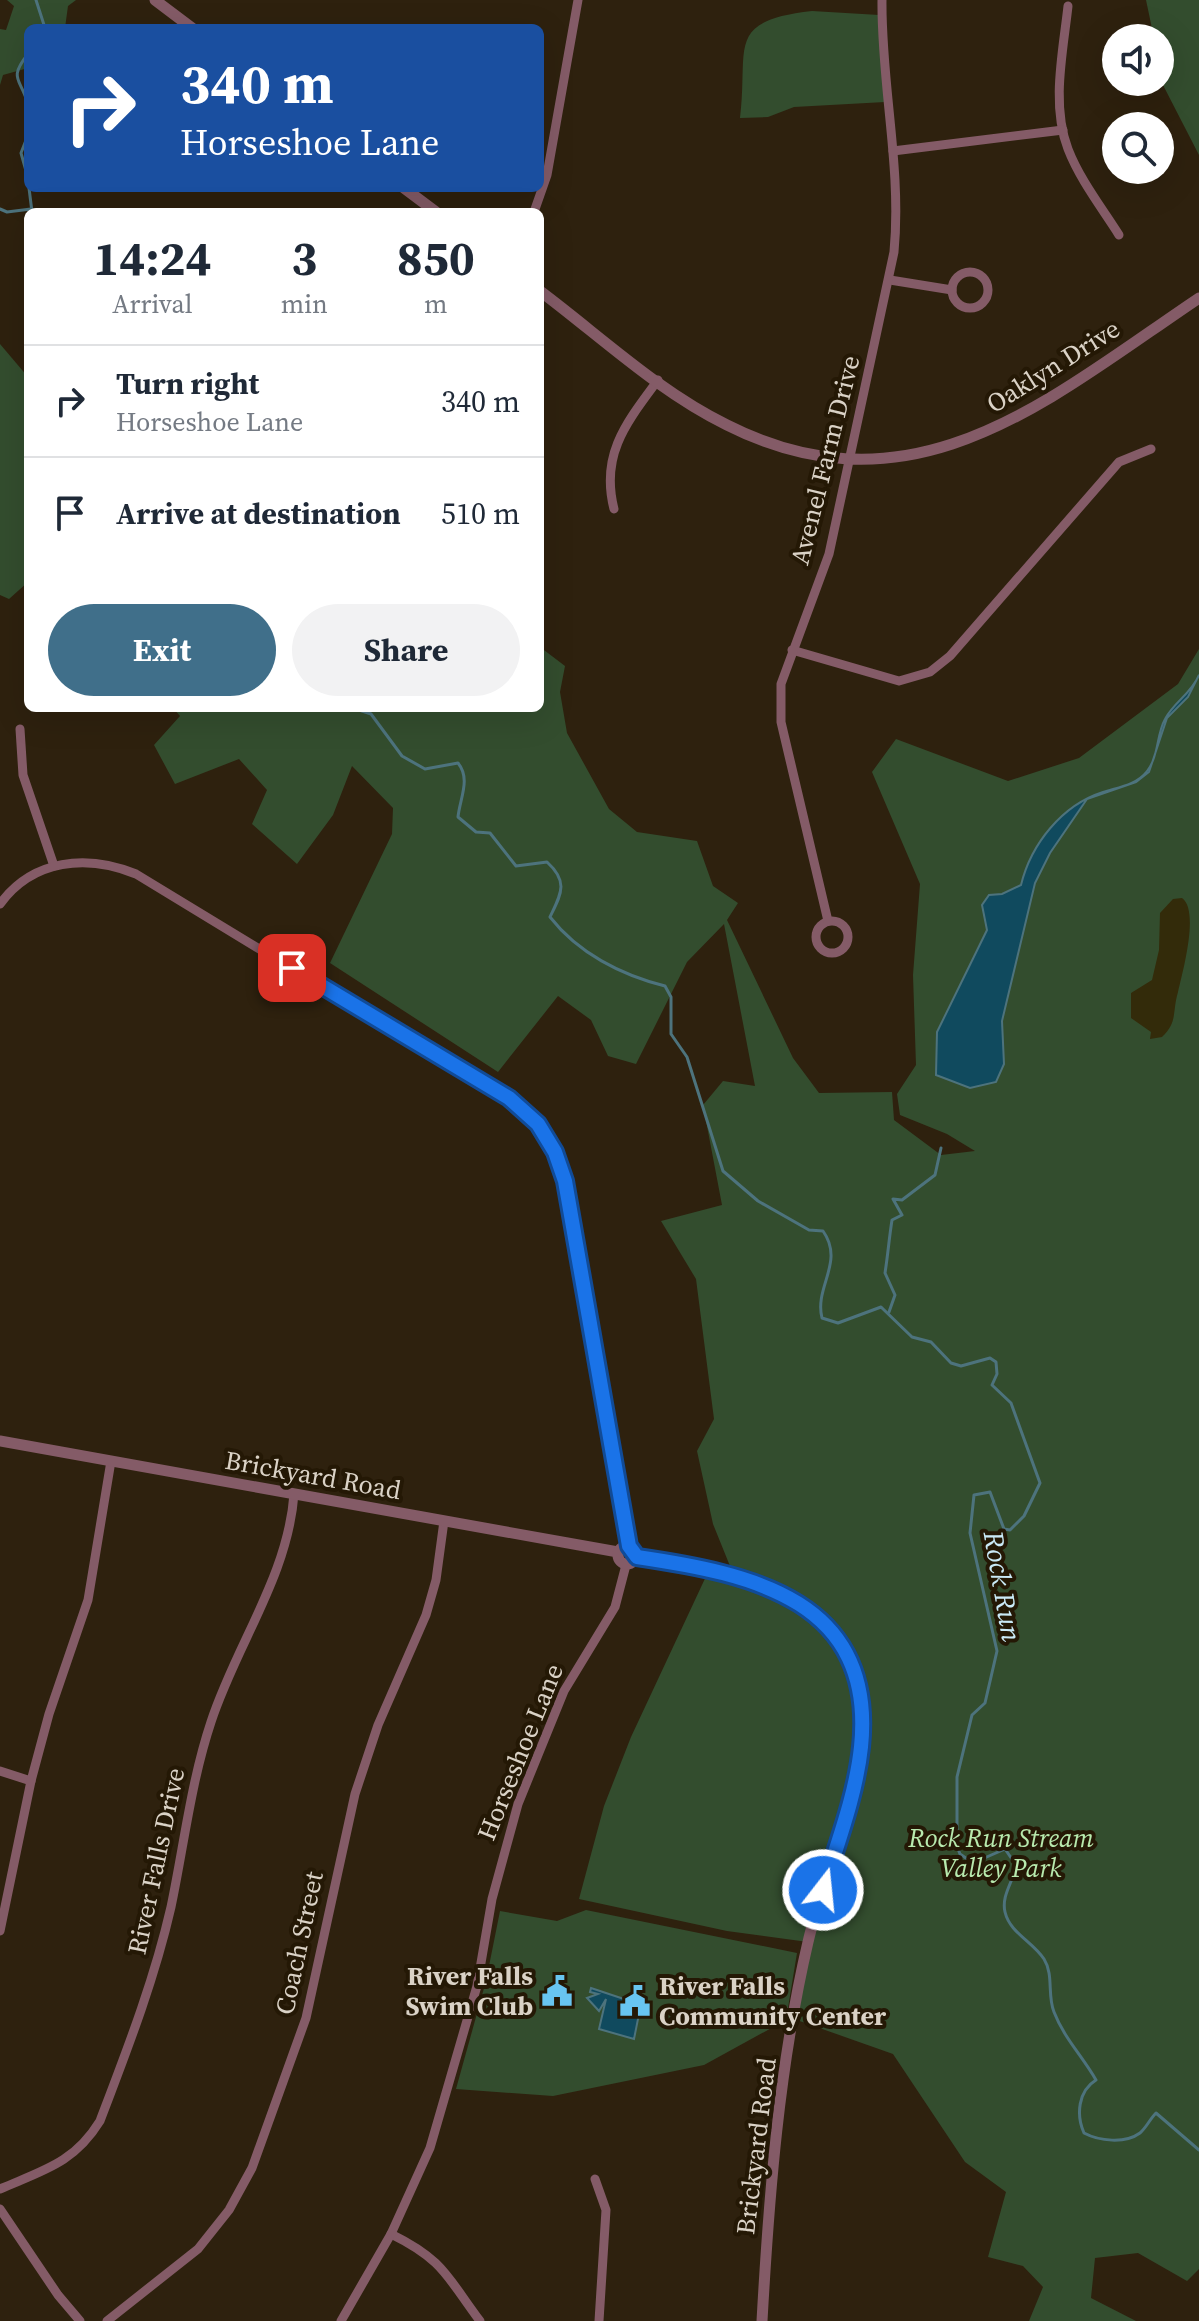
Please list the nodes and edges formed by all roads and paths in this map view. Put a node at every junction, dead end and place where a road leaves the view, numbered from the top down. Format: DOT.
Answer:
graph roads {
  1 [pos="155,0"];
  2 [pos="578,0"];
  3 [pos="882,0"];
  4 [pos="1068,6"];
  5 [pos="187,24"];
  6 [pos="1063,130"];
  7 [pos="893,151"];
  8 [pos="544,184"];
  9 [pos="409,192"];
  10 [pos="431,208"];
  11 [pos="1119,235"];
  12 [pos="890,280"];
  13 [pos="952,290"];
  14 [pos="544,294"];
  15 [pos="1199,298"];
  16 [pos="658,380"];
  17 [pos="1151,449"];
  18 [pos="851,459"];
  19 [pos="614,509"];
  20 [pos="792,650"];
  21 [pos="20,729"];
  22 [pos="54,866"];
  23 [pos="0,904"];
  24 [pos="828,921"];
  25 [pos="0,1441"];
  26 [pos="111,1461"];
  27 [pos="294,1494"];
  28 [pos="444,1521"];
  29 [pos="624,1549"];
  30 [pos="637,1557"];
  31 [pos="626,1565"];
  32 [pos="0,1771"];
  33 [pos="31,1781"];
  34 [pos="0,1931"];
  35 [pos="595,2179"];
  36 [pos="0,2189"];
  37 [pos="0,2209"];
  38 [pos="391,2234"];
  39 [pos="80,2321"];
  40 [pos="107,2321"];
  41 [pos="341,2321"];
  42 [pos="480,2321"];
  43 [pos="599,2321"];
  44 [pos="762,2321"];
  1 -- 5 [label="street"];
  2 -- 8 [label="street"];
  3 -- 7 [label="street, Avenel Farm Drive"];
  4 -- 6 [label="street"];
  6 -- 7 [label="street"];
  6 -- 11 [label="street"];
  7 -- 12 [label="street, Avenel Farm Drive"];
  9 -- 10 [label="street"];
  12 -- 13 [label="street"];
  12 -- 18 [label="street, Avenel Farm Drive"];
  13 -- 13 [label="street"];
  14 -- 16 [label="street, Oaklyn Drive"];
  15 -- 18 [label="street, Oaklyn Drive"];
  16 -- 18 [label="street, Oaklyn Drive"];
  16 -- 19 [label="street"];
  17 -- 20 [label="street"];
  18 -- 20 [label="street, Avenel Farm Drive"];
  20 -- 24 [label="street, Avenel Farm Drive"];
  21 -- 22 [label="street"];
  22 -- 23 [label="street"];
  22 -- 29 [label="street"];
  25 -- 26 [label="street, Brickyard Road"];
  26 -- 27 [label="street, Brickyard Road"];
  26 -- 33 [label="street"];
  27 -- 28 [label="street, Brickyard Road"];
  27 -- 36 [label="street, River Falls Drive"];
  28 -- 29 [label="street, Brickyard Road"];
  28 -- 40 [label="street, Coach Street"];
  29 -- 30 [label="street"];
  29 -- 31 [label="street"];
  30 -- 31 [label="street"];
  30 -- 44 [label="street, Brickyard Road"];
  31 -- 38 [label="street, Horseshoe Lane"];
  32 -- 33 [label="street"];
  33 -- 34 [label="street"];
  35 -- 43 [label="street"];
  37 -- 39 [label="street"];
  38 -- 41 [label="street, Horseshoe Lane"];
  38 -- 42 [label="street"];
}
